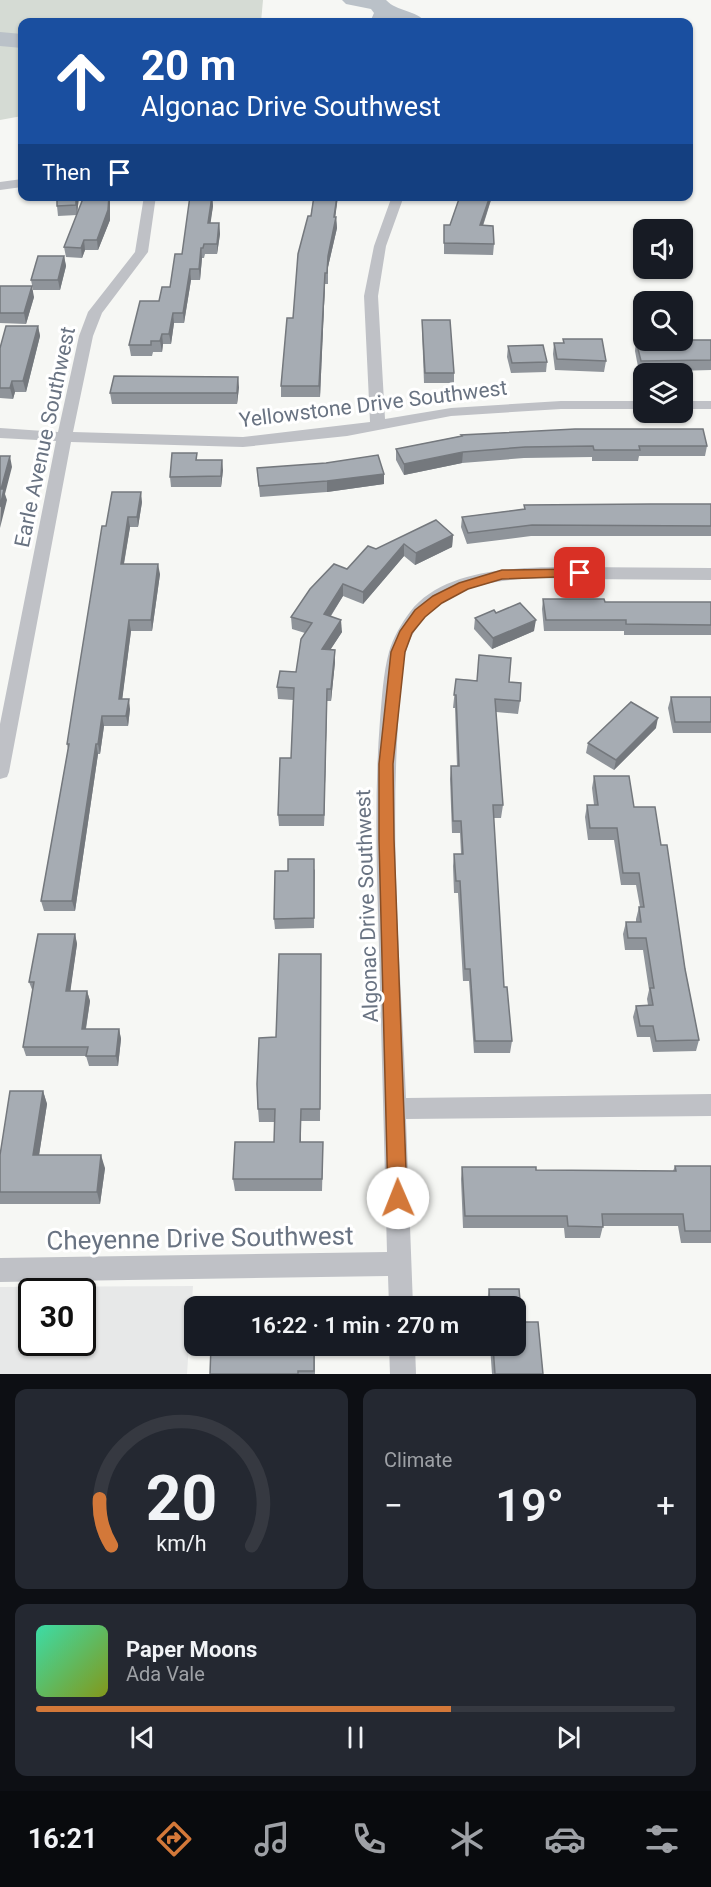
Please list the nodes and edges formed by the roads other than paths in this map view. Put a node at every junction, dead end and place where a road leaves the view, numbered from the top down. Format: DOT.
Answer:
graph roads {
  1 [pos="18,184"];
  2 [pos="0,186"];
  3 [pos="149,201"];
  4 [pos="396,201"];
  5 [pos="633,405"];
  6 [pos="693,405"];
  7 [pos="711,405"];
  8 [pos="378,425"];
  9 [pos="0,433"];
  10 [pos="64,438"];
  11 [pos="711,574"];
  12 [pos="8,692"];
  13 [pos="0,771"];
  14 [pos="711,1105"];
  15 [pos="396,1109"];
  16 [pos="399,1264"];
  17 [pos="0,1269"];
  18 [pos="401,1296"];
  19 [pos="402,1356"];
  20 [pos="403,1374"];
  1 -- 2 [label="street"];
  3 -- 10 [label="street, Earle Avenue Southwest"];
  4 -- 8 [label="street"];
  5 -- 8 [label="street, Yellowstone Drive Southwest"];
  6 -- 7 [label="street"];
  8 -- 10 [label="street, Yellowstone Drive Southwest"];
  9 -- 10 [label="street, Yellowstone Drive Southwest"];
  10 -- 12 [label="street, Earle Avenue Southwest"];
  11 -- 15 [label="street, Algonac Drive Southwest"];
  12 -- 13 [label="street, Earle Avenue Southwest"];
  14 -- 15 [label="street"];
  15 -- 16 [label="street"];
  16 -- 17 [label="street, Cheyenne Drive Southwest"];
  16 -- 18 [label="street"];
  19 -- 20 [label="street"];
}
